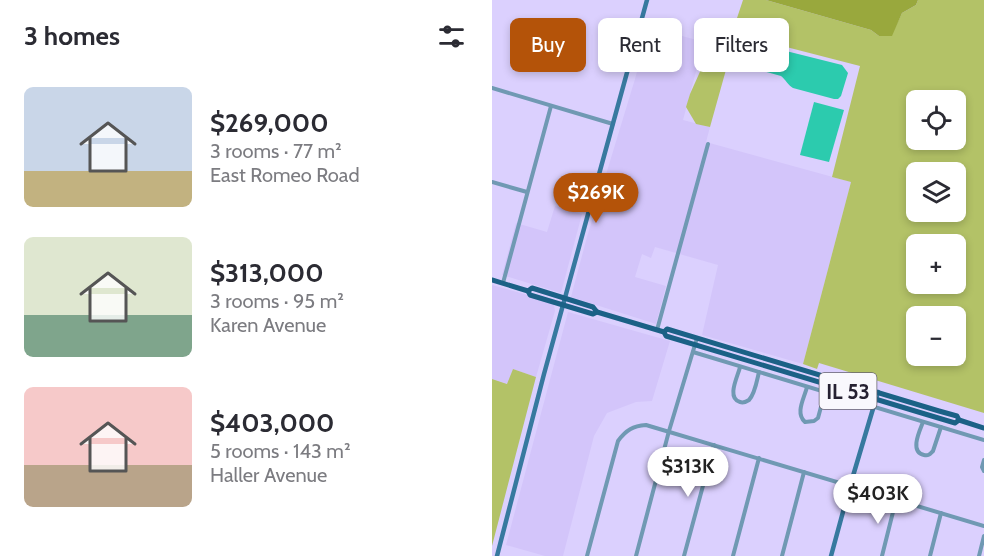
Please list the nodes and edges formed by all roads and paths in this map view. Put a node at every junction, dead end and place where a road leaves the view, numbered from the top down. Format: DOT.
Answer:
graph roads {
  1 [pos="646,0"];
  2 [pos="492,88"];
  3 [pos="551,106"];
  4 [pos="613,124"];
  5 [pos="708,144"];
  6 [pos="492,182"];
  7 [pos="527,192"];
  8 [pos="492,280"];
  9 [pos="503,283"];
  10 [pos="528,291"];
  11 [pos="565,298"];
  12 [pos="563,305"];
  13 [pos="597,312"];
  14 [pos="660,331"];
  15 [pos="697,338"];
  16 [pos="695,345"];
  17 [pos="693,352"];
  18 [pos="740,367"];
  19 [pos="759,372"];
  20 [pos="807,387"];
  21 [pos="825,392"];
  22 [pos="878,392"];
  23 [pos="876,399"];
  24 [pos="874,407"];
  25 [pos="959,420"];
  26 [pos="923,422"];
  27 [pos="941,427"];
  28 [pos="984,428"];
  29 [pos="669,431"];
  30 [pos="984,440"];
  31 [pos="714,445"];
  32 [pos="759,459"];
  33 [pos="984,460"];
  34 [pos="984,471"];
  35 [pos="804,472"];
  36 [pos="850,486"];
  37 [pos="896,500"];
  38 [pos="941,513"];
  39 [pos="984,526"];
  40 [pos="984,536"];
  41 [pos="497,556"];
  42 [pos="587,556"];
  43 [pos="636,556"];
  44 [pos="684,556"];
  45 [pos="733,556"];
  46 [pos="782,556"];
  47 [pos="831,556"];
  48 [pos="882,556"];
  49 [pos="930,556"];
  50 [pos="979,556"];
  1 -- 4 [label="main road"];
  2 -- 3 [label="street"];
  3 -- 4 [label="street"];
  3 -- 7 [label="street"];
  4 -- 11 [label="main road"];
  5 -- 14 [label="street"];
  6 -- 7 [label="street"];
  7 -- 9 [label="street"];
  8 -- 9 [label="main road, IL 53"];
  9 -- 10 [label="main road, IL 53"];
  10 -- 11 [label="main road, IL 53"];
  10 -- 12 [label="main road, IL 53"];
  11 -- 12 [label="main road"];
  11 -- 13 [label="main road, IL 53"];
  12 -- 13 [label="main road, IL 53"];
  12 -- 41 [label="main road"];
  13 -- 14 [label="main road, IL 53"];
  14 -- 15 [label="main road, IL 53"];
  14 -- 16 [label="main road, IL 53"];
  15 -- 16 [label="street"];
  15 -- 22 [label="main road, IL 53"];
  16 -- 17 [label="street"];
  16 -- 23 [label="main road, IL 53"];
  17 -- 18 [label="street"];
  17 -- 29 [label="street"];
  18 -- 19 [label="street"];
  18 -- 19 [label="street"];
  19 -- 20 [label="street"];
  20 -- 21 [label="street"];
  20 -- 21 [label="street"];
  21 -- 24 [label="street"];
  22 -- 23 [label="main road"];
  22 -- 25 [label="main road, IL 53"];
  23 -- 24 [label="main road"];
  23 -- 25 [label="main road, IL 53"];
  24 -- 26 [label="street"];
  24 -- 36 [label="main road"];
  25 -- 28 [label="main road, IL 53"];
  26 -- 27 [label="street"];
  26 -- 27 [label="street"];
  27 -- 30 [label="street"];
  29 -- 31 [label="street"];
  29 -- 42 [label="street"];
  29 -- 43 [label="street"];
  31 -- 32 [label="street"];
  31 -- 44 [label="street"];
  32 -- 35 [label="street"];
  32 -- 45 [label="street"];
  33 -- 34 [label="street"];
  35 -- 36 [label="street"];
  35 -- 46 [label="street"];
  36 -- 37 [label="street"];
  36 -- 47 [label="main road"];
  37 -- 38 [label="street"];
  37 -- 48 [label="street"];
  38 -- 39 [label="street"];
  38 -- 49 [label="street"];
  40 -- 50 [label="street"];
}
